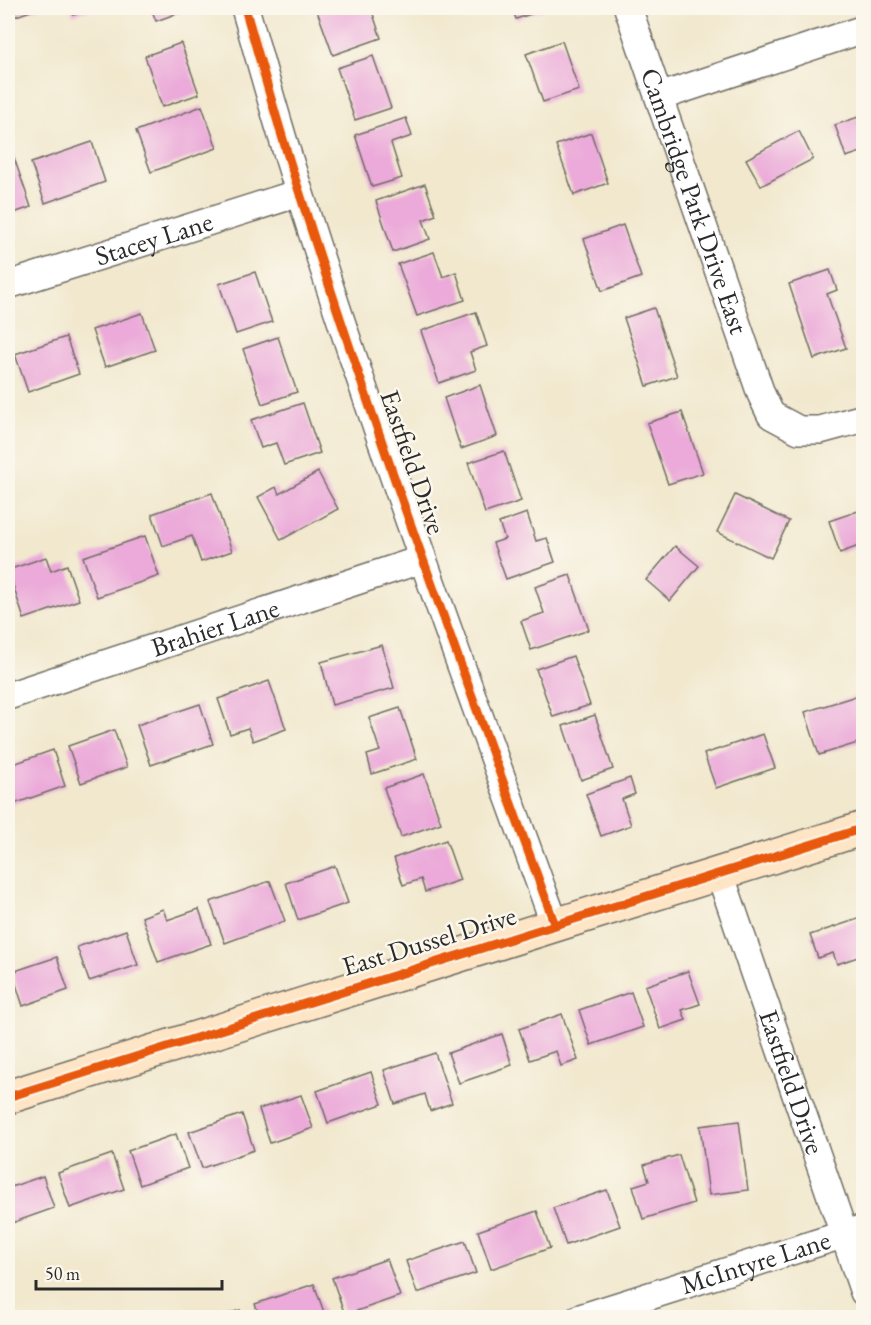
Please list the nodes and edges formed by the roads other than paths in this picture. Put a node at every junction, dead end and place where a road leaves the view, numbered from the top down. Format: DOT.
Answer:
graph roads {
  1 [pos="245,8"];
  2 [pos="628,8"];
  3 [pos="864,29"];
  4 [pos="659,97"];
  5 [pos="299,193"];
  6 [pos="8,285"];
  7 [pos="864,418"];
  8 [pos="423,559"];
  9 [pos="8,696"];
  10 [pos="864,828"];
  11 [pos="720,874"];
  12 [pos="555,925"];
  13 [pos="8,1097"];
  14 [pos="854,1231"];
  15 [pos="864,1292"];
  16 [pos="580,1317"];
  1 -- 5 [label="street, Eastfield Drive"];
  2 -- 4 [label="street, Cambridge Park Drive East"];
  3 -- 4 [label="street"];
  4 -- 7 [label="street, Cambridge Park Drive East"];
  5 -- 6 [label="street, Stacey Lane"];
  5 -- 8 [label="street, Eastfield Drive"];
  8 -- 9 [label="street, Brahier Lane"];
  8 -- 12 [label="street, Eastfield Drive"];
  10 -- 11 [label="street, East Dussel Drive"];
  11 -- 12 [label="street, East Dussel Drive"];
  11 -- 14 [label="street, Eastfield Drive"];
  12 -- 13 [label="street, East Dussel Drive"];
  14 -- 15 [label="street, Eastfield Drive"];
  14 -- 16 [label="street, McIntyre Lane"];
}
